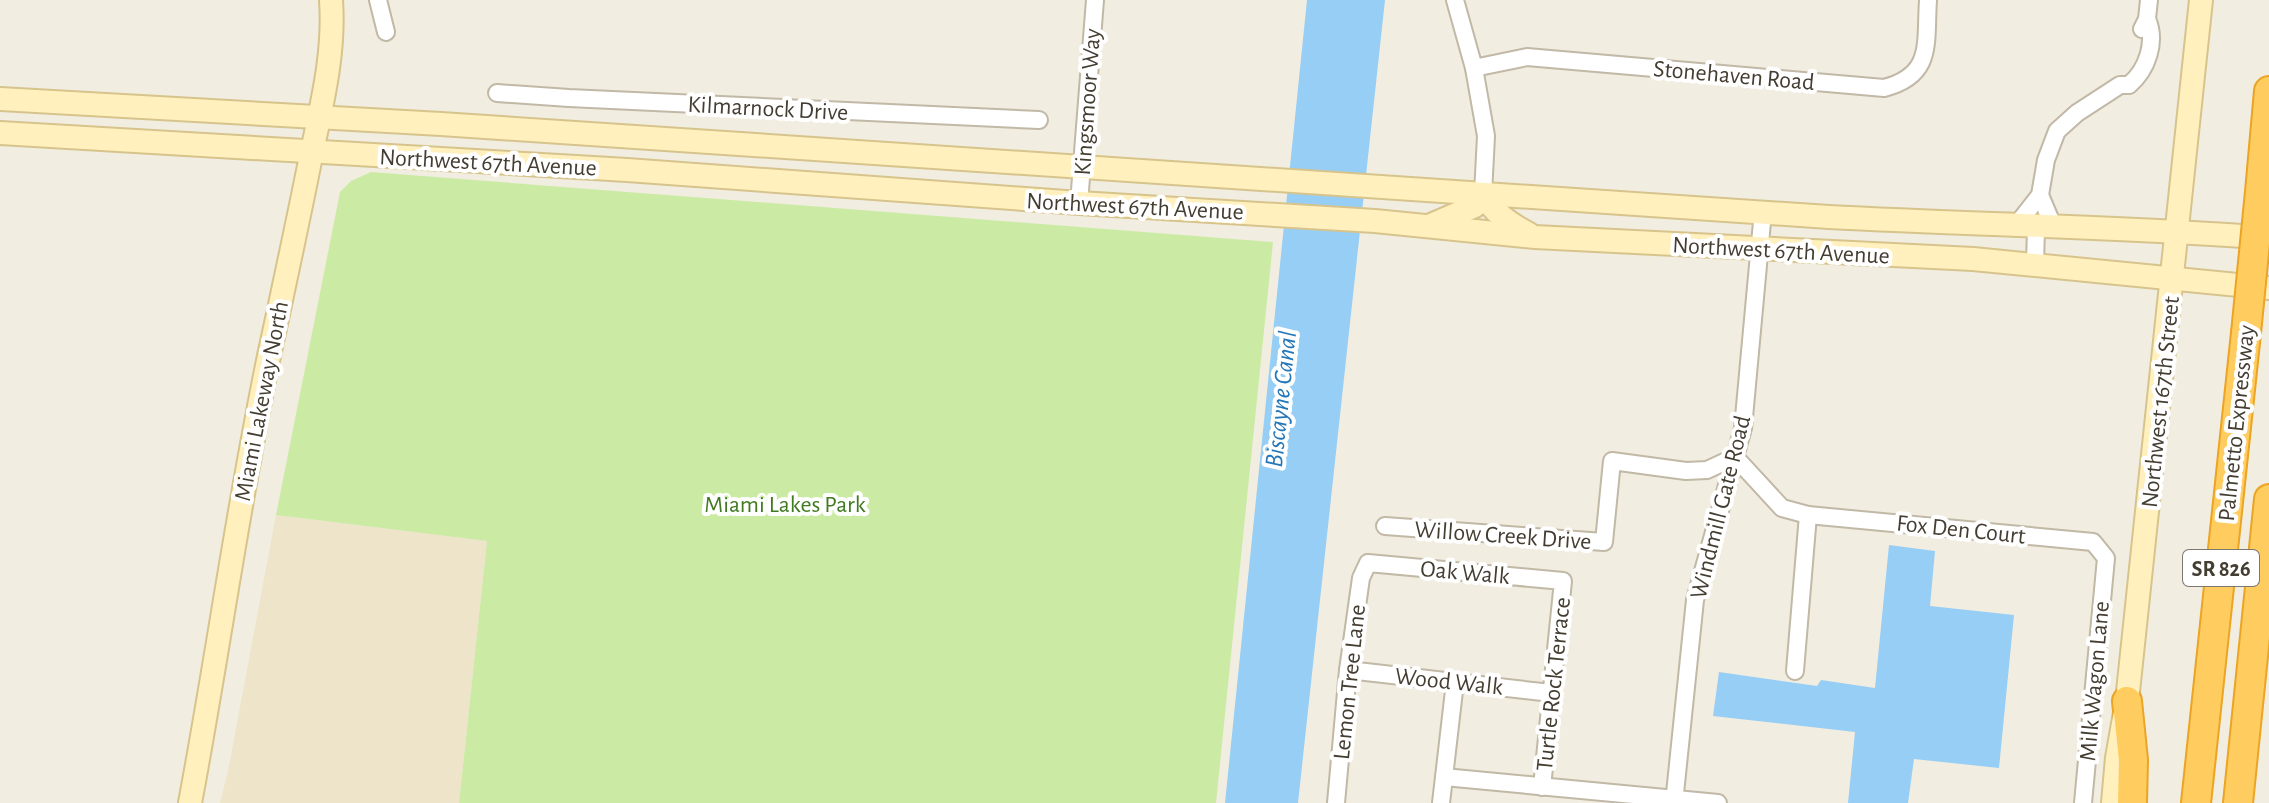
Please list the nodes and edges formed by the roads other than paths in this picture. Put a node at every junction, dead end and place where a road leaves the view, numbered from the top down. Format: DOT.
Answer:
graph roads {
  1 [pos="331,0"];
  2 [pos="378,0"];
  3 [pos="1095,0"];
  4 [pos="1455,0"];
  5 [pos="1928,0"];
  6 [pos="2149,0"];
  7 [pos="2201,0"];
  8 [pos="386,32"];
  9 [pos="1474,68"];
  10 [pos="2269,91"];
  11 [pos="497,93"];
  12 [pos="0,99"];
  13 [pos="319,119"];
  14 [pos="1039,120"];
  15 [pos="0,133"];
  16 [pos="700,141"];
  17 [pos="312,152"];
  18 [pos="1082,167"];
  19 [pos="698,175"];
  20 [pos="1483,194"];
  21 [pos="2040,195"];
  22 [pos="1079,203"];
  23 [pos="1763,211"];
  24 [pos="1426,226"];
  25 [pos="2035,227"];
  26 [pos="2178,231"];
  27 [pos="1535,237"];
  28 [pos="2269,238"];
  29 [pos="1759,250"];
  30 [pos="2035,264"];
  31 [pos="2173,280"];
  32 [pos="2269,288"];
  33 [pos="1735,457"];
  34 [pos="2269,499"];
  35 [pos="1808,515"];
  36 [pos="1385,526"];
  37 [pos="2106,558"];
  38 [pos="1368,563"];
  39 [pos="1563,581"];
  40 [pos="1348,670"];
  41 [pos="1795,671"];
  42 [pos="1455,682"];
  43 [pos="1551,693"];
  44 [pos="2127,701"];
  45 [pos="1444,777"];
  46 [pos="1542,787"];
  47 [pos="1674,801"];
  48 [pos="190,803"];
  49 [pos="1336,803"];
  50 [pos="1441,803"];
  51 [pos="1718,803"];
  52 [pos="2083,803"];
  53 [pos="2113,803"];
  54 [pos="2132,803"];
  55 [pos="2196,803"];
  56 [pos="2238,803"];
  1 -- 13 [label="main road, Miami Lakeway North"];
  2 -- 8 [label="street"];
  3 -- 18 [label="street, Kingsmoor Way"];
  4 -- 9 [label="street"];
  5 -- 9 [label="street, Stonehaven Road"];
  6 -- 21 [label="street"];
  7 -- 26 [label="main road, Northwest 167th Street"];
  9 -- 20 [label="street"];
  10 -- 55 [label="highway, Palmetto Expressway / SR 826, bridge"];
  11 -- 14 [label="street, Kilmarnock Drive"];
  12 -- 13 [label="main road, Northwest 67th Avenue"];
  13 -- 16 [label="main road, Northwest 67th Avenue"];
  13 -- 17 [label="main road, Miami Lakeway North"];
  15 -- 17 [label="main road, Northwest 67th Avenue"];
  16 -- 18 [label="main road, Northwest 67th Avenue"];
  16 -- 19 [label="main road"];
  17 -- 19 [label="main road, Northwest 67th Avenue"];
  17 -- 48 [label="main road, Miami Lakeway North"];
  18 -- 20 [label="main road, Northwest 67th Avenue"];
  18 -- 22 [label="street, Kingsmoor Way"];
  19 -- 22 [label="main road, Northwest 67th Avenue"];
  20 -- 23 [label="main road, Northwest 67th Avenue"];
  20 -- 24 [label="main road"];
  20 -- 27 [label="main road"];
  21 -- 25 [label="street"];
  21 -- 25 [label="street"];
  22 -- 24 [label="main road, Northwest 67th Avenue"];
  23 -- 25 [label="main road, Northwest 67th Avenue"];
  23 -- 29 [label="street, Windmill Gate Road"];
  24 -- 27 [label="main road, Northwest 67th Avenue"];
  25 -- 26 [label="main road, Northwest 67th Avenue"];
  25 -- 30 [label="street"];
  26 -- 28 [label="main road, Northwest 67th Avenue"];
  26 -- 31 [label="main road, Northwest 167th Street"];
  27 -- 29 [label="main road, Northwest 67th Avenue"];
  29 -- 30 [label="main road, Northwest 67th Avenue"];
  29 -- 33 [label="street, Windmill Gate Road"];
  30 -- 31 [label="main road, Northwest 67th Avenue"];
  31 -- 32 [label="main road, Northwest 67th Avenue"];
  31 -- 44 [label="main road, Northwest 167th Street"];
  33 -- 35 [label="street, Fox Den Court"];
  33 -- 36 [label="street, Willow Creek Drive"];
  33 -- 47 [label="street, Windmill Gate Road"];
  34 -- 56 [label="highway, Palmetto Expressway / SR 826"];
  35 -- 37 [label="street, Fox Den Court"];
  35 -- 41 [label="street"];
  37 -- 52 [label="street, Milk Wagon Lane"];
  38 -- 39 [label="street, Oak Walk"];
  38 -- 40 [label="street, Lemon Tree Lane"];
  39 -- 43 [label="street, Turtle Rock Terrace"];
  40 -- 42 [label="street, Wood Walk"];
  40 -- 49 [label="street, Lemon Tree Lane"];
  42 -- 43 [label="street, Wood Walk"];
  42 -- 45 [label="street"];
  43 -- 46 [label="street, Turtle Rock Terrace"];
  44 -- 53 [label="main road, Northwest 167th Street"];
  44 -- 54 [label="highway"];
  45 -- 46 [label="street"];
  45 -- 50 [label="street"];
  46 -- 47 [label="street"];
  47 -- 51 [label="street"];
}
